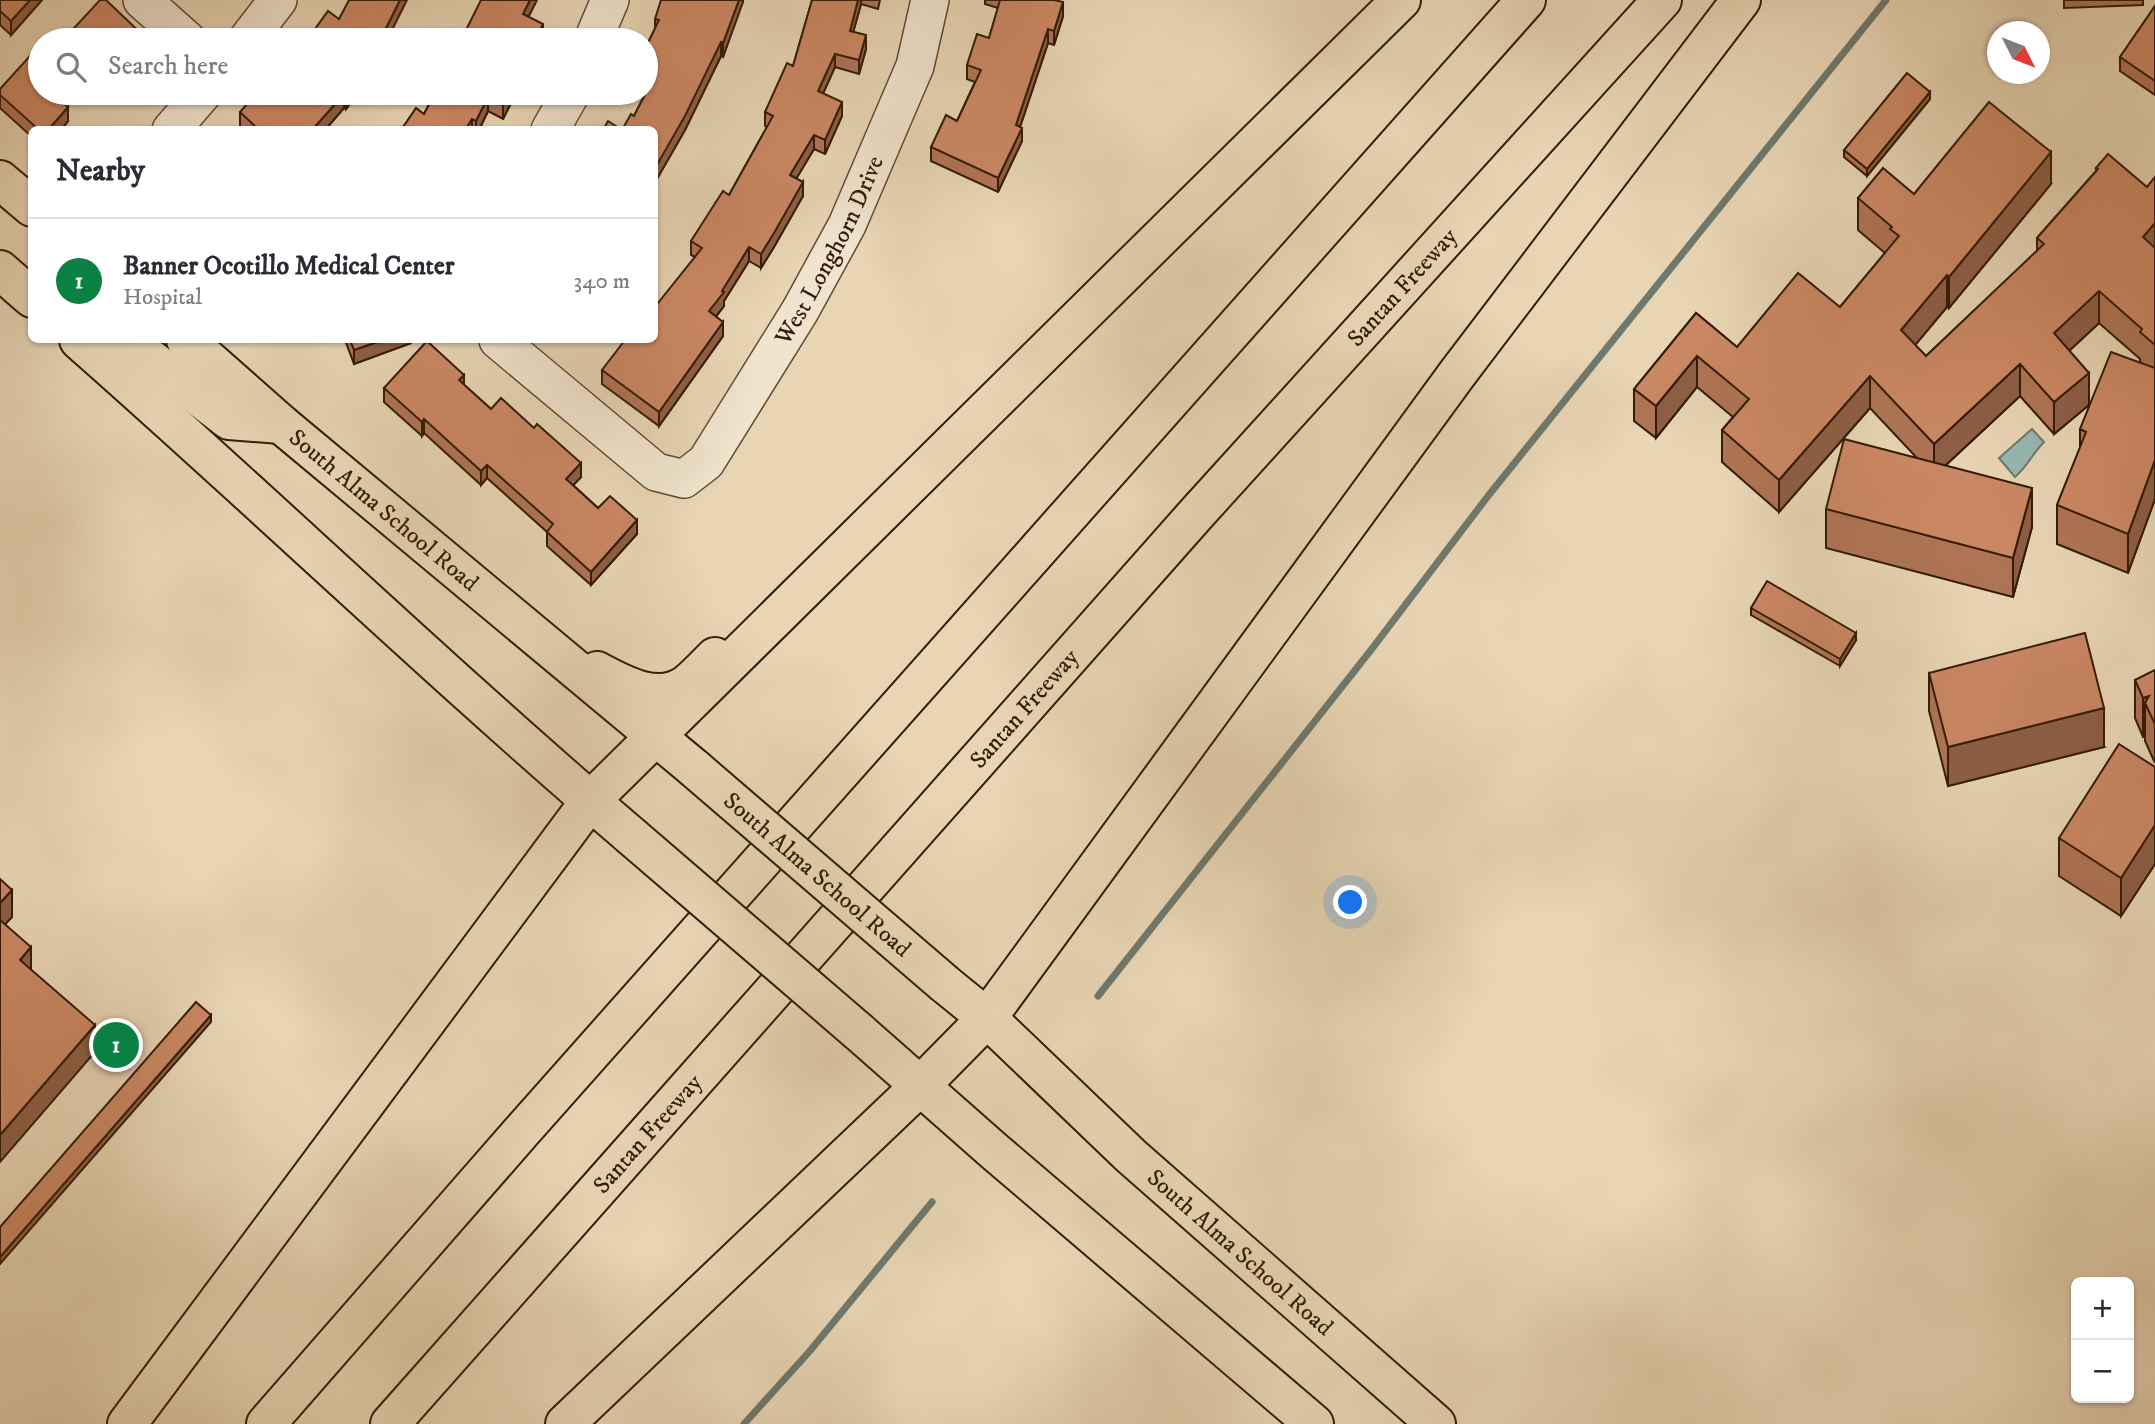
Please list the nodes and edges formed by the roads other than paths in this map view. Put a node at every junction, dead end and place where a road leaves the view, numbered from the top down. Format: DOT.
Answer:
graph roads {
  1 [pos="142,0"];
  2 [pos="278,0"];
  3 [pos="610,0"];
  4 [pos="930,0"];
  5 [pos="1401,0"];
  6 [pos="1526,0"];
  7 [pos="1662,0"];
  8 [pos="1741,0"];
  9 [pos="174,28"];
  10 [pos="256,28"];
  11 [pos="598,28"];
  12 [pos="193,105"];
  13 [pos="564,105"];
  14 [pos="174,126"];
  15 [pos="552,126"];
  16 [pos="0,180"];
  17 [pos="28,204"];
  18 [pos="0,270"];
  19 [pos="28,294"];
  20 [pos="82,343"];
  21 [pos="122,343"];
  22 [pos="189,343"];
  23 [pos="502,343"];
  24 [pos="1015,382"];
  25 [pos="281,424"];
  26 [pos="551,648"];
  27 [pos="657,736"];
  28 [pos="590,801"];
  29 [pos="987,1018"];
  30 [pos="919,1087"];
  31 [pos="127,1424"];
  32 [pos="266,1424"];
  33 [pos="390,1424"];
  34 [pos="565,1424"];
  35 [pos="1314,1424"];
  36 [pos="1436,1424"];
  1 -- 9 [label="street"];
  2 -- 10 [label="street"];
  3 -- 11 [label="street"];
  4 -- 23 [label="street, West Longhorn Drive"];
  5 -- 24 [label="main road"];
  6 -- 32 [label="main road"];
  7 -- 33 [label="main road, Santan Freeway"];
  8 -- 29 [label="main road"];
  12 -- 14 [label="street"];
  13 -- 15 [label="street"];
  16 -- 17 [label="main road"];
  18 -- 19 [label="main road"];
  20 -- 28 [label="main road"];
  21 -- 25 [label="main road"];
  22 -- 25 [label="main road, South Alma School Road"];
  24 -- 26 [label="main road"];
  24 -- 27 [label="main road"];
  25 -- 26 [label="main road, South Alma School Road"];
  26 -- 27 [label="main road, South Alma School Road"];
  27 -- 28 [label="main road"];
  27 -- 29 [label="main road, South Alma School Road, bridge"];
  28 -- 30 [label="main road, bridge"];
  28 -- 31 [label="main road"];
  29 -- 30 [label="main road"];
  29 -- 36 [label="main road, South Alma School Road"];
  30 -- 34 [label="main road"];
  30 -- 35 [label="main road"];
}
